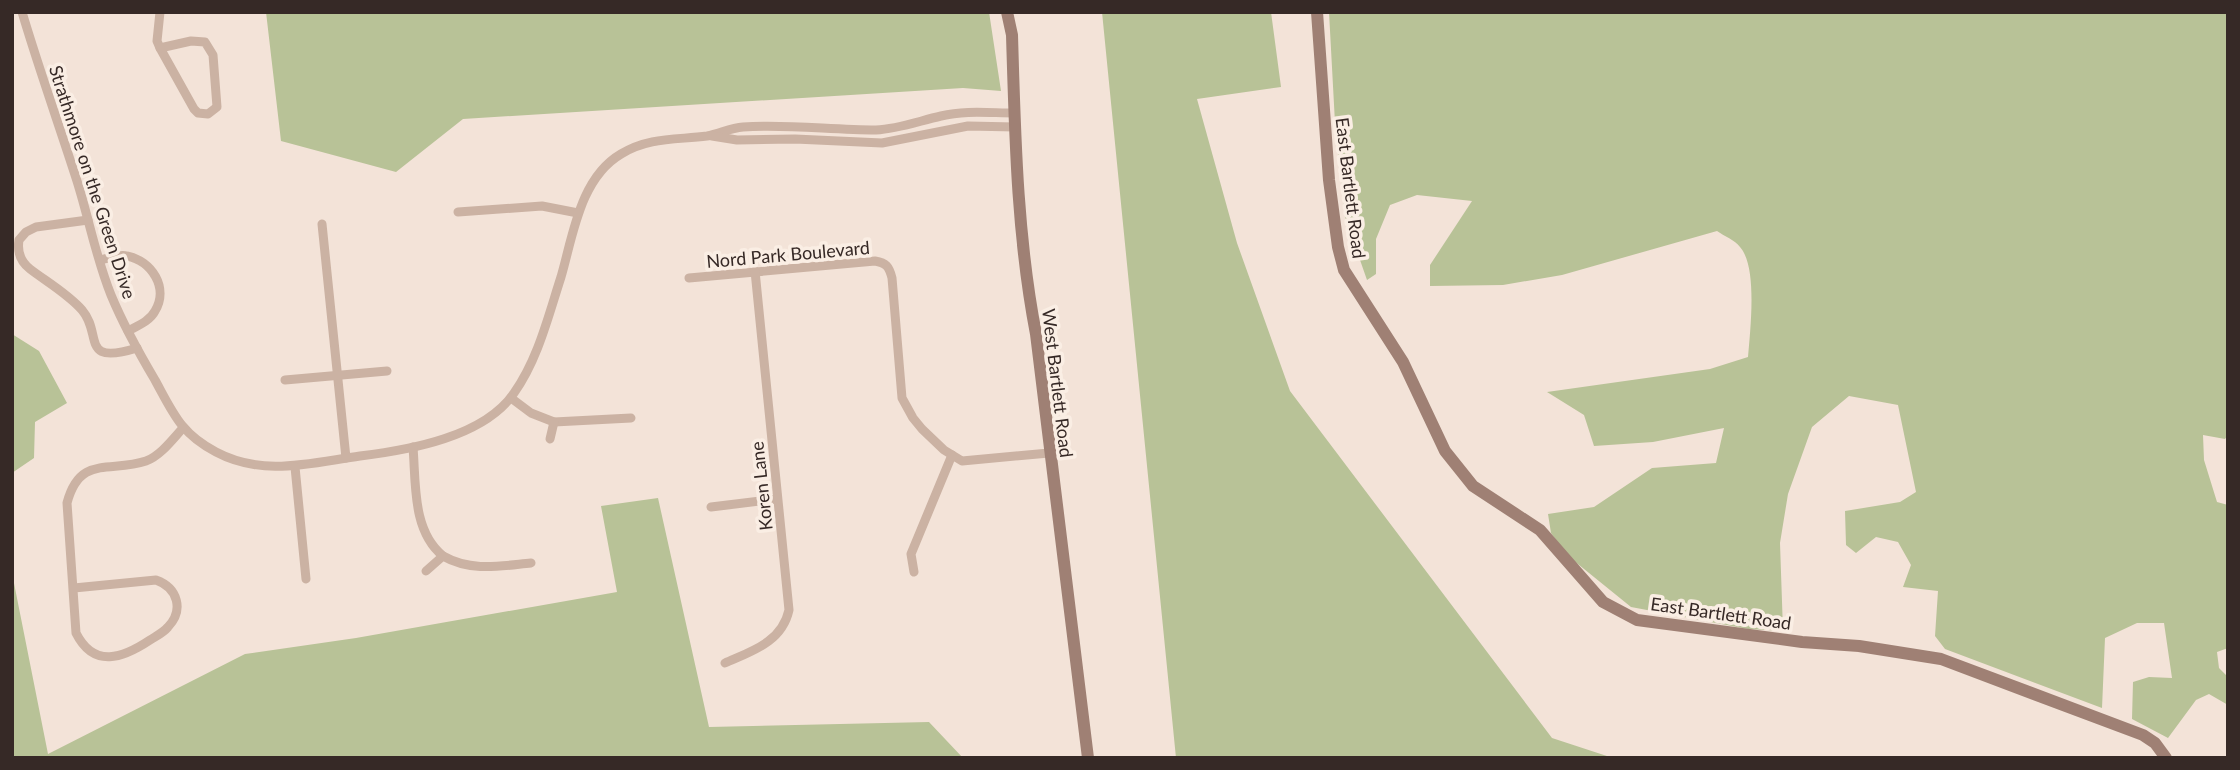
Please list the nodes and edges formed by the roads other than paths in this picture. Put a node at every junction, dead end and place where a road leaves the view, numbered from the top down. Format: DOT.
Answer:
graph roads {
  1 [pos="22,12"];
  2 [pos="1007,12"];
  3 [pos="1317,12"];
  4 [pos="159,16"];
  5 [pos="160,48"];
  6 [pos="969,112"];
  7 [pos="1014,113"];
  8 [pos="968,126"];
  9 [pos="750,127"];
  10 [pos="1015,127"];
  11 [pos="710,136"];
  12 [pos="750,140"];
  13 [pos="458,212"];
  14 [pos="578,213"];
  15 [pos="88,220"];
  16 [pos="322,223"];
  17 [pos="100,260"];
  18 [pos="755,271"];
  19 [pos="689,278"];
  20 [pos="128,331"];
  21 [pos="136,348"];
  22 [pos="387,371"];
  23 [pos="338,375"];
  24 [pos="285,380"];
  25 [pos="511,398"];
  26 [pos="631,418"];
  27 [pos="554,422"];
  28 [pos="182,429"];
  29 [pos="550,439"];
  30 [pos="413,447"];
  31 [pos="1049,453"];
  32 [pos="953,455"];
  33 [pos="346,458"];
  34 [pos="295,467"];
  35 [pos="777,499"];
  36 [pos="711,507"];
  37 [pos="443,556"];
  38 [pos="531,563"];
  39 [pos="426,571"];
  40 [pos="914,572"];
  41 [pos="306,579"];
  42 [pos="74,588"];
  43 [pos="725,663"];
  44 [pos="1088,758"];
  45 [pos="2166,758"];
  1 -- 15 [label="street, Strathmore on the Green Drive"];
  2 -- 7 [label="street, West Bartlett Road"];
  3 -- 45 [label="street, East Bartlett Road"];
  4 -- 5 [label="street"];
  5 -- 5 [label="street"];
  6 -- 7 [label="street, Strathmore on the Green Drive"];
  6 -- 8 [label="street"];
  6 -- 9 [label="street, Strathmore on the Green Drive"];
  7 -- 10 [label="street, West Bartlett Road"];
  8 -- 10 [label="street, Strathmore on the Green Drive"];
  8 -- 12 [label="street, Strathmore on the Green Drive"];
  9 -- 11 [label="street, Strathmore on the Green Drive"];
  9 -- 12 [label="street"];
  10 -- 31 [label="street, West Bartlett Road"];
  11 -- 12 [label="street, Strathmore on the Green Drive"];
  11 -- 14 [label="street, Strathmore on the Green Drive"];
  13 -- 14 [label="street"];
  14 -- 25 [label="street, Strathmore on the Green Drive"];
  15 -- 17 [label="street, Strathmore on the Green Drive"];
  15 -- 21 [label="street"];
  16 -- 23 [label="street"];
  17 -- 20 [label="street, Strathmore on the Green Drive"];
  17 -- 20 [label="street"];
  18 -- 19 [label="street, Nord Park Boulevard"];
  18 -- 32 [label="street, Nord Park Boulevard"];
  18 -- 35 [label="street, Koren Lane"];
  20 -- 21 [label="street, Strathmore on the Green Drive"];
  21 -- 28 [label="street, Strathmore on the Green Drive"];
  22 -- 23 [label="street"];
  23 -- 24 [label="street"];
  23 -- 33 [label="street"];
  25 -- 27 [label="street"];
  25 -- 30 [label="street, Strathmore on the Green Drive"];
  26 -- 27 [label="street"];
  27 -- 29 [label="street"];
  28 -- 34 [label="street, Strathmore on the Green Drive"];
  28 -- 42 [label="street"];
  30 -- 33 [label="street, Strathmore on the Green Drive"];
  30 -- 37 [label="street"];
  31 -- 32 [label="street"];
  31 -- 44 [label="street, West Bartlett Road"];
  32 -- 40 [label="street"];
  33 -- 34 [label="street, Strathmore on the Green Drive"];
  34 -- 41 [label="street"];
  35 -- 36 [label="street"];
  35 -- 43 [label="street, Koren Lane"];
  37 -- 38 [label="street"];
  37 -- 39 [label="street"];
  42 -- 42 [label="street"];
}
